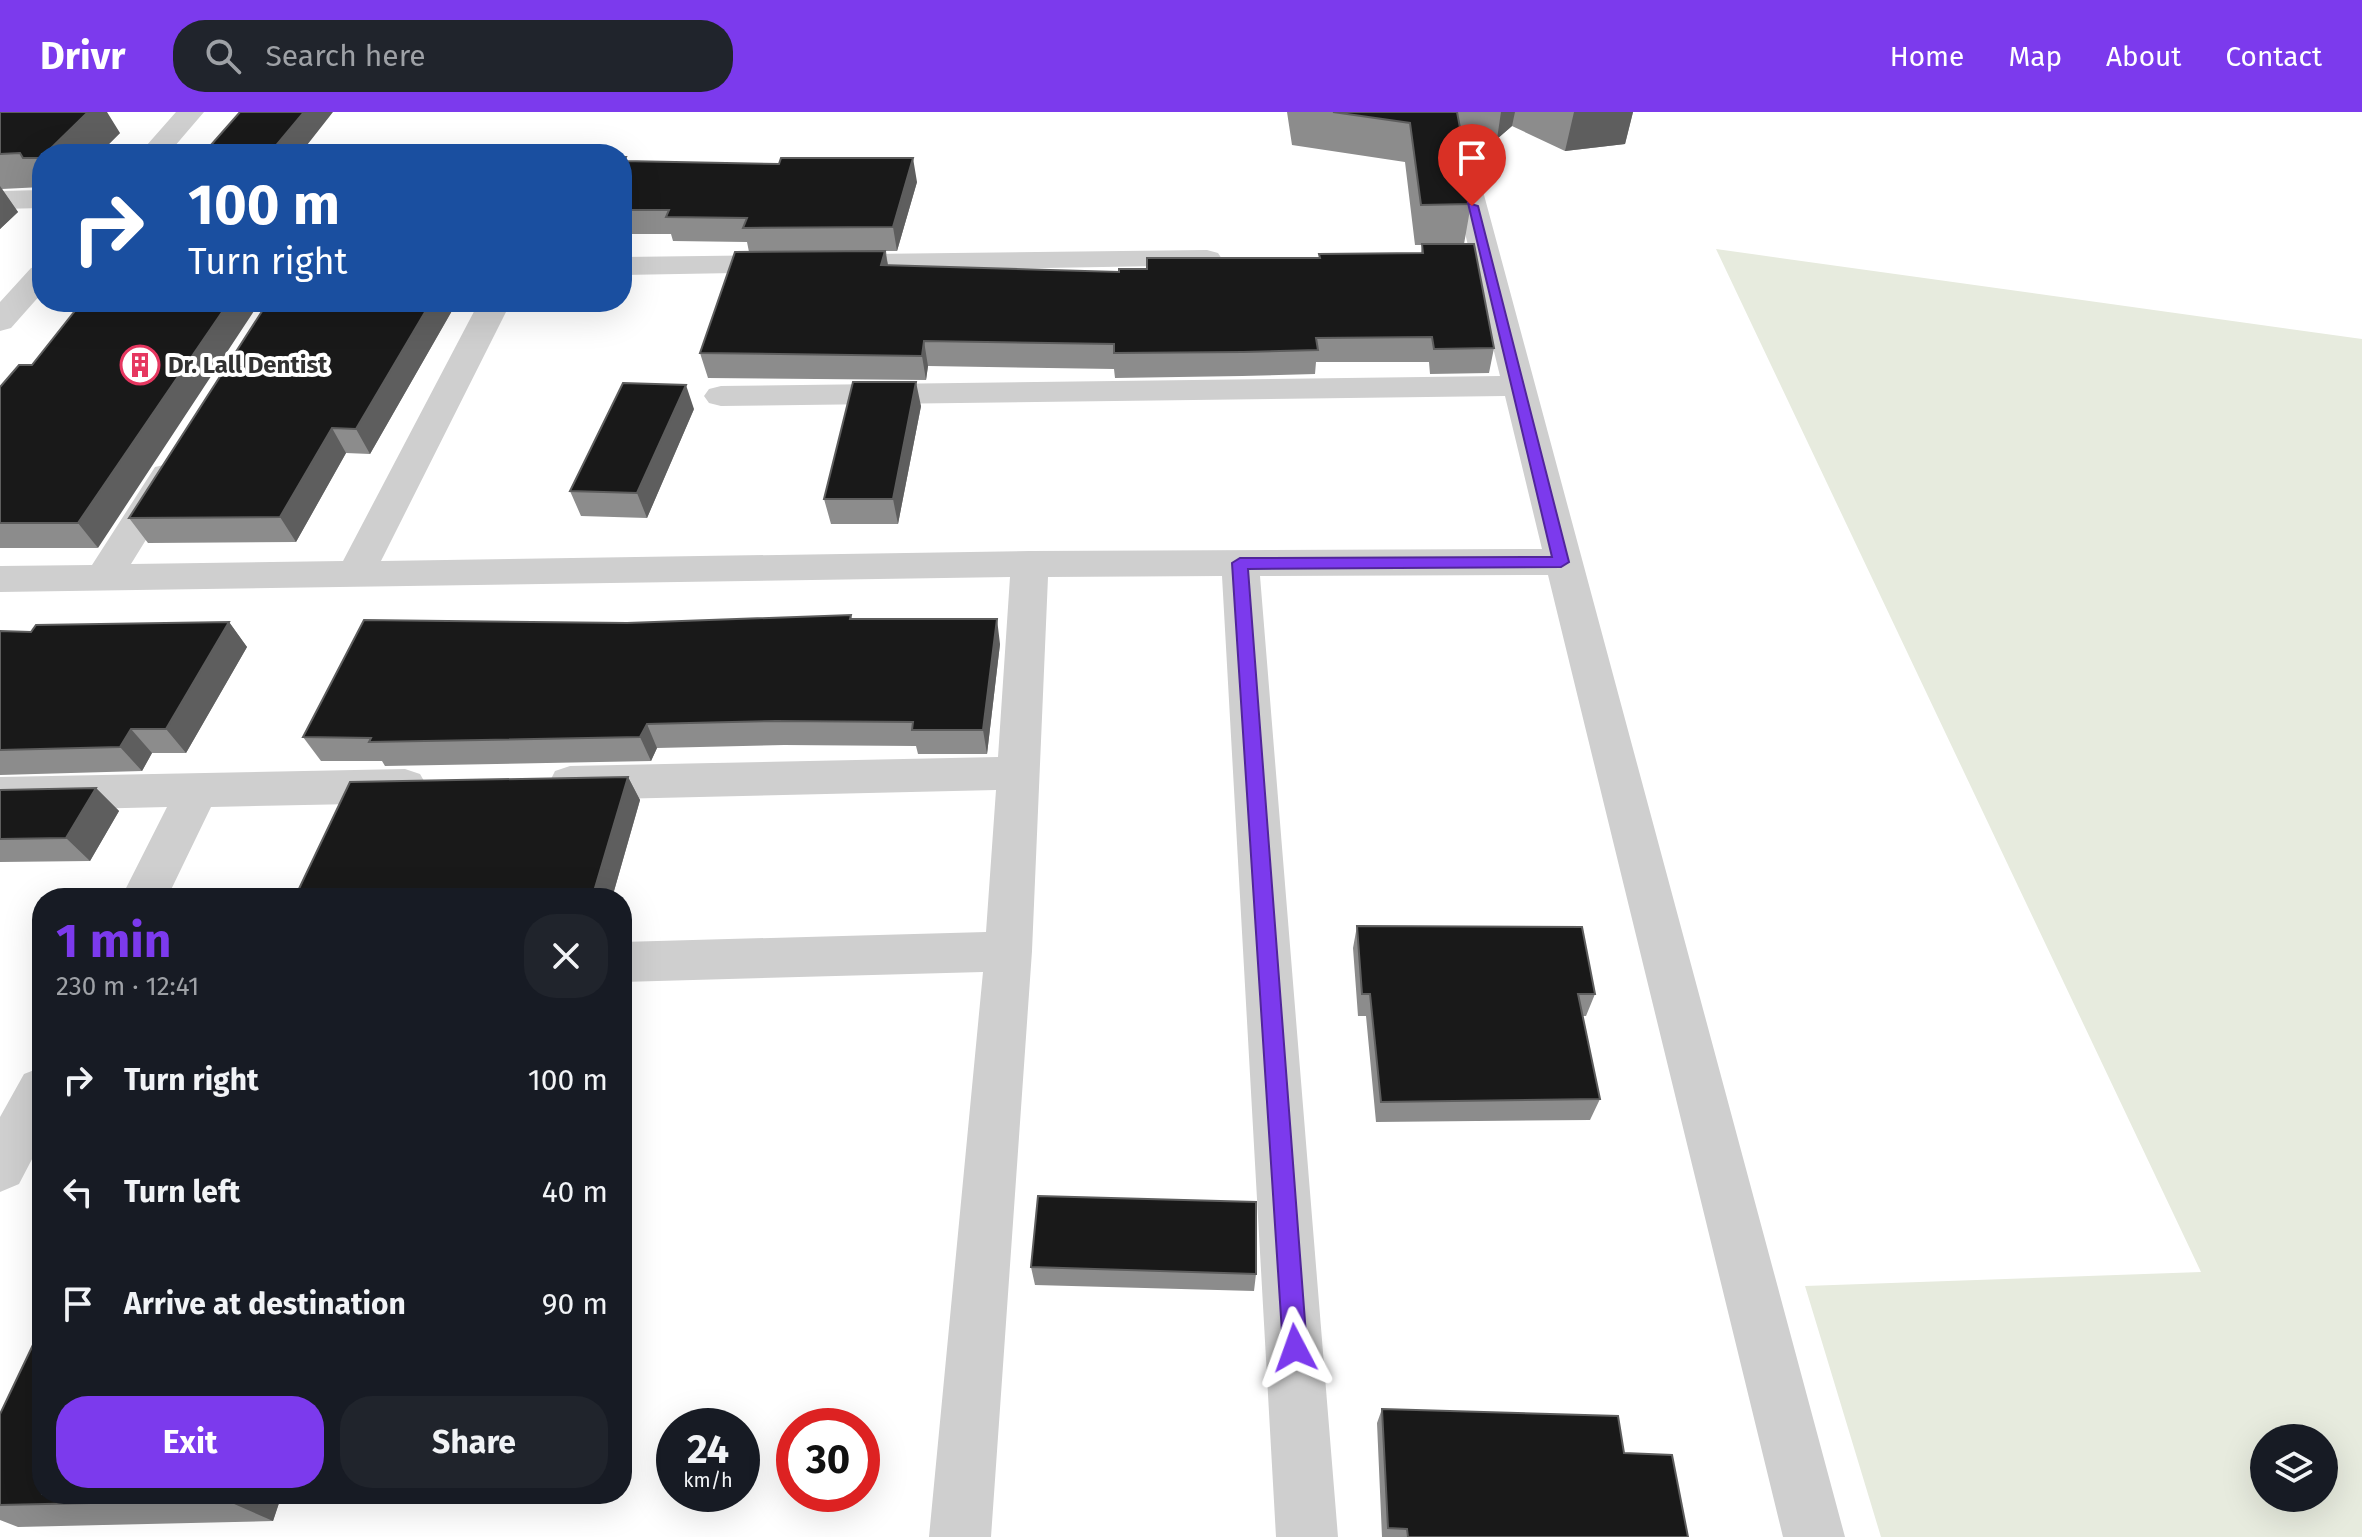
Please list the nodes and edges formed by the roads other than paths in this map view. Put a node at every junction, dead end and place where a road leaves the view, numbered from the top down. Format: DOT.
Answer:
graph roads {
  1 [pos="191,112"];
  2 [pos="162,144"];
  3 [pos="1466,180"];
  4 [pos="32,199"];
  5 [pos="0,200"];
  6 [pos="1229,259"];
  7 [pos="632,266"];
  8 [pos="32,285"];
  9 [pos="490,312"];
  10 [pos="0,321"];
  11 [pos="1518,386"];
  12 [pos="721,396"];
  13 [pos="186,446"];
  14 [pos="1561,562"];
  15 [pos="1240,563"];
  16 [pos="1030,564"];
  17 [pos="355,574"];
  18 [pos="103,578"];
  19 [pos="0,579"];
  20 [pos="1019,773"];
  21 [pos="525,784"];
  22 [pos="445,785"];
  23 [pos="197,791"];
  24 [pos="0,794"];
  25 [pos="149,888"];
  26 [pos="1008,951"];
  27 [pos="632,962"];
  28 [pos="32,1108"];
  29 [pos="0,1167"];
  30 [pos="960,1537"];
  31 [pos="1307,1537"];
  32 [pos="1814,1537"];
  1 -- 2 [label="street"];
  3 -- 11 [label="street"];
  4 -- 5 [label="street"];
  6 -- 7 [label="street"];
  8 -- 10 [label="street"];
  9 -- 17 [label="street"];
  11 -- 12 [label="street"];
  11 -- 14 [label="street"];
  13 -- 18 [label="street"];
  14 -- 15 [label="street"];
  14 -- 32 [label="street"];
  15 -- 16 [label="street"];
  15 -- 31 [label="street"];
  16 -- 17 [label="street"];
  16 -- 20 [label="street"];
  17 -- 18 [label="street"];
  18 -- 19 [label="street"];
  20 -- 21 [label="street"];
  20 -- 26 [label="street"];
  22 -- 23 [label="street"];
  23 -- 24 [label="street"];
  23 -- 25 [label="street"];
  26 -- 27 [label="street"];
  26 -- 30 [label="street"];
  28 -- 29 [label="street"];
}
